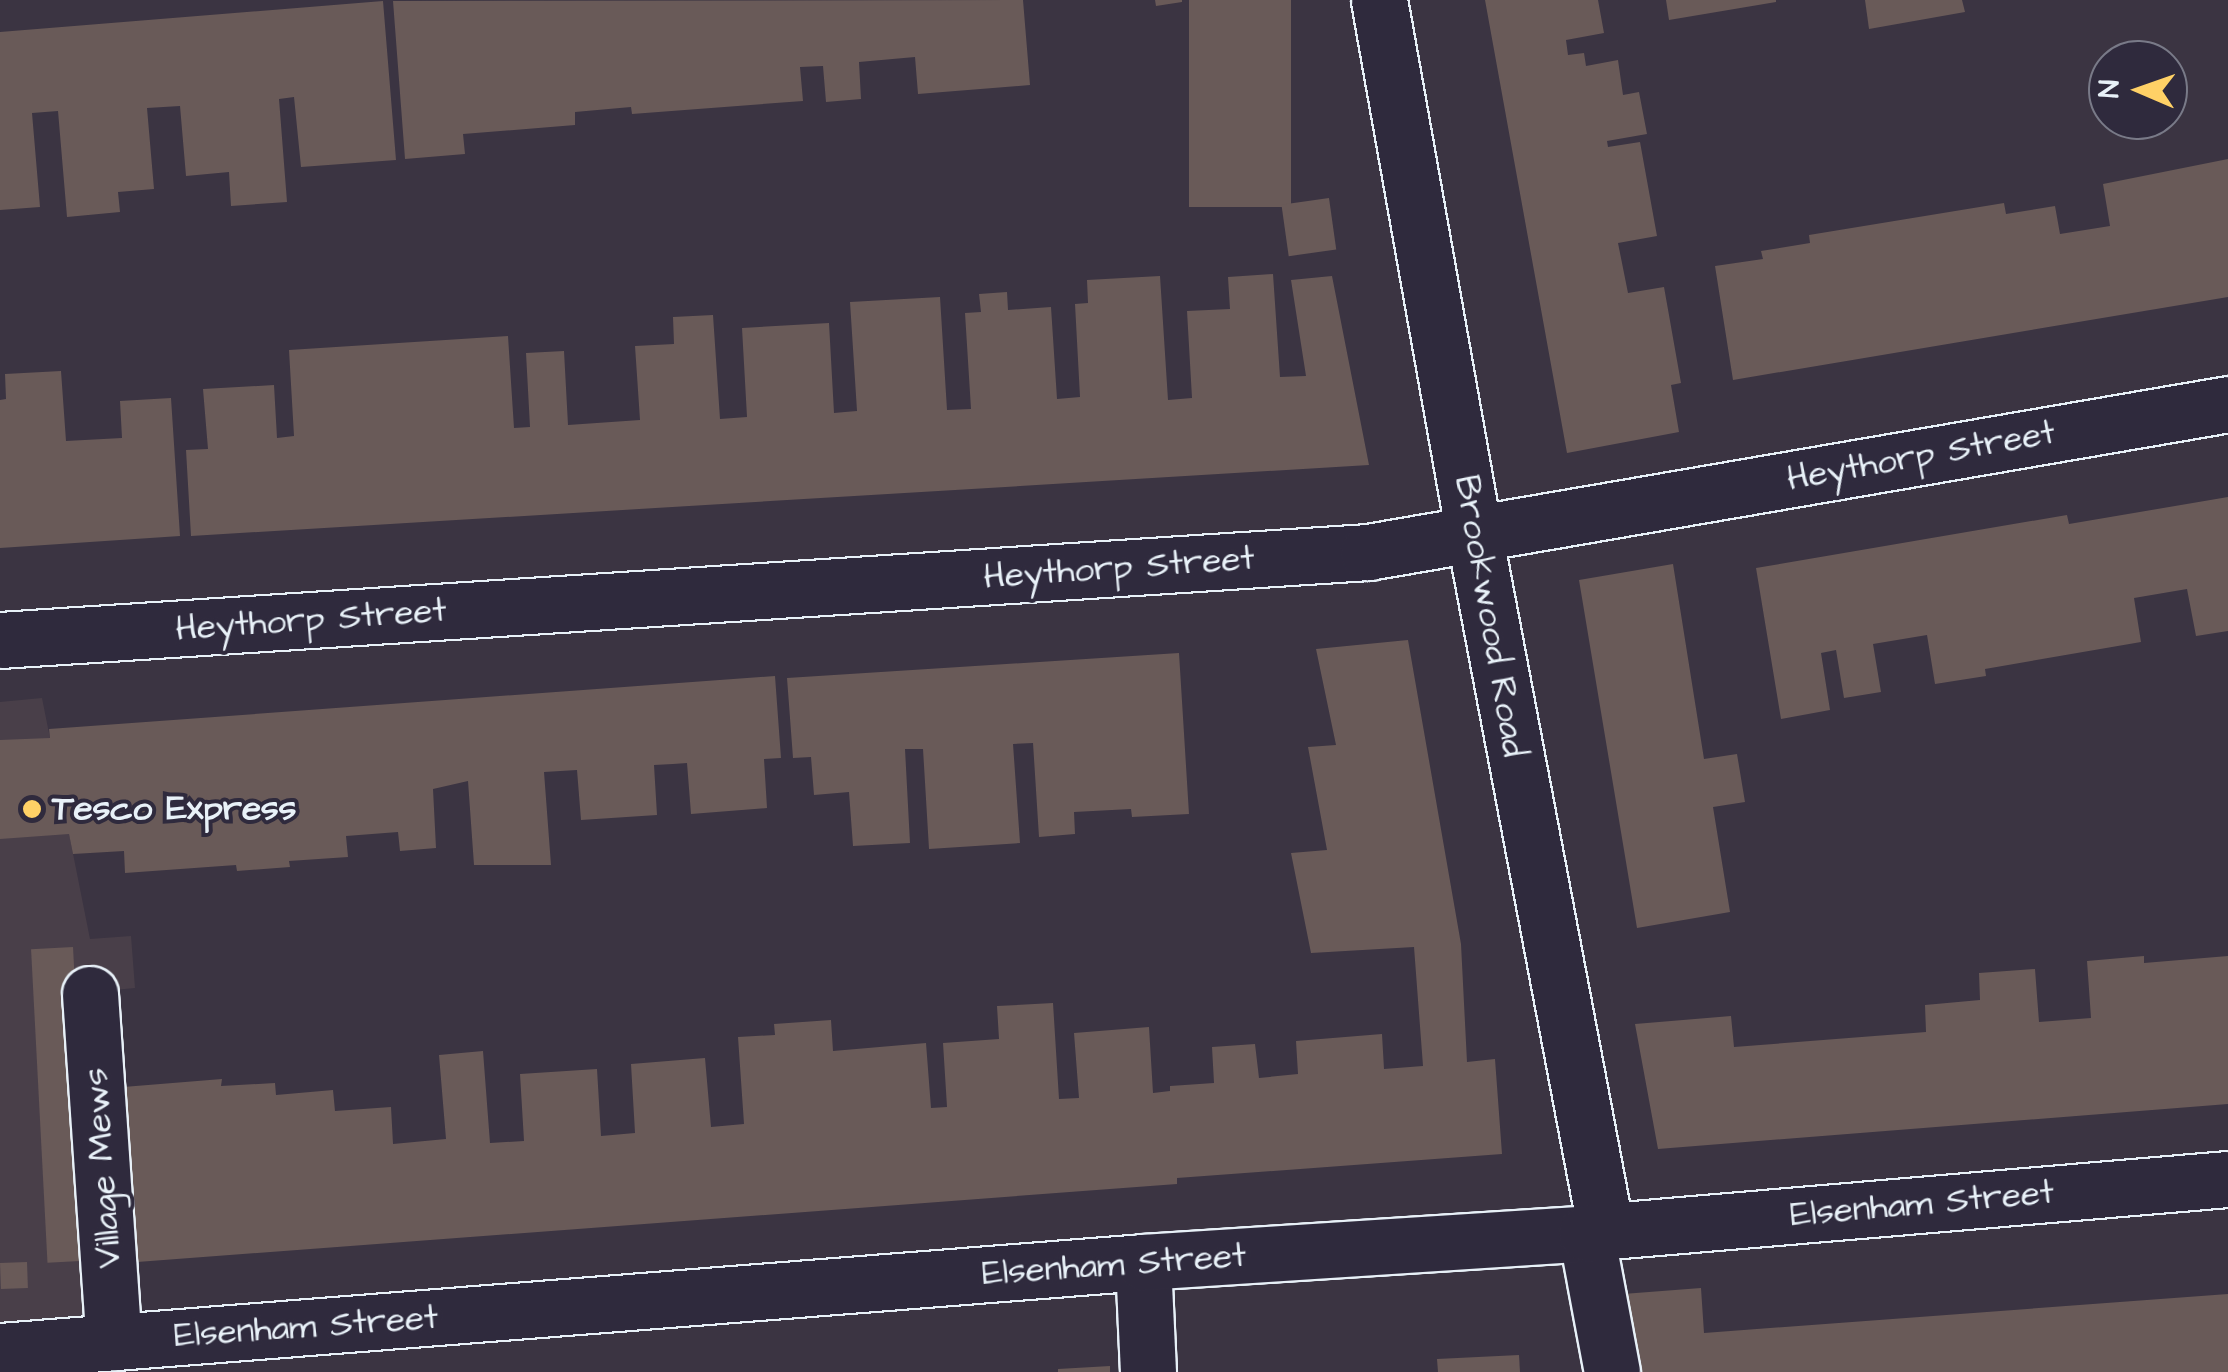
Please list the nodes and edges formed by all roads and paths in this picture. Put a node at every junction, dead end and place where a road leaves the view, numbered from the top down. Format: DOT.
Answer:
graph roads {
  1 [pos="1380,0"];
  2 [pos="2228,404"];
  3 [pos="1474,534"];
  4 [pos="0,640"];
  5 [pos="90,994"];
  6 [pos="2228,1179"];
  7 [pos="1596,1232"];
  8 [pos="1143,1262"];
  9 [pos="0,1351"];
  10 [pos="95,1353"];
  11 [pos="1148,1372"];
  12 [pos="1612,1372"];
  1 -- 3 [label="street, Brookwood Road"];
  2 -- 3 [label="street, Heythorp Street"];
  3 -- 4 [label="street, Heythorp Street"];
  3 -- 7 [label="street, Brookwood Road"];
  5 -- 10 [label="street, Village Mews"];
  6 -- 7 [label="street, Elsenham Street"];
  7 -- 8 [label="street, Elsenham Street"];
  7 -- 12 [label="street, Brookwood Road"];
  8 -- 10 [label="street, Elsenham Street"];
  8 -- 11 [label="street"];
  9 -- 10 [label="street, Elsenham Street"];
}
